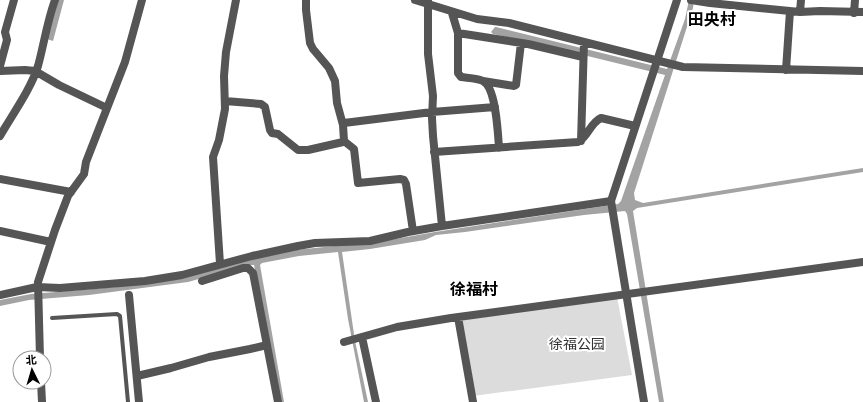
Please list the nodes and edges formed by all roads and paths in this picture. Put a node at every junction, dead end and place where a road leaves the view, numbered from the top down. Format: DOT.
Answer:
graph roads {
  1 [pos="14,0"];
  2 [pos="55,0"];
  3 [pos="142,0"];
  4 [pos="236,0"];
  5 [pos="306,0"];
  6 [pos="415,0"];
  7 [pos="677,0"];
  8 [pos="691,0"];
  9 [pos="801,0"];
  10 [pos="856,0"];
  11 [pos="700,1"];
  12 [pos="428,2"];
  13 [pos="790,11"];
  14 [pos="452,12"];
  15 [pos="800,12"];
  16 [pos="863,12"];
  17 [pos="854,13"];
  18 [pos="458,33"];
  19 [pos="584,42"];
  20 [pos="521,43"];
  21 [pos="583,57"];
  22 [pos="656,61"];
  23 [pos="0,66"];
  24 [pos="786,70"];
  25 [pos="0,71"];
  26 [pos="35,71"];
  27 [pos="863,71"];
  28 [pos="483,81"];
  29 [pos="225,101"];
  30 [pos="495,106"];
  31 [pos="108,108"];
  32 [pos="432,112"];
  33 [pos="343,125"];
  34 [pos="635,126"];
  35 [pos="0,136"];
  36 [pos="344,141"];
  37 [pos="581,141"];
  38 [pos="500,148"];
  39 [pos="434,152"];
  40 [pos="0,179"];
  41 [pos="71,192"];
  42 [pos="610,201"];
  43 [pos="442,226"];
  44 [pos="0,231"];
  45 [pos="413,231"];
  46 [pos="51,242"];
  47 [pos="863,262"];
  48 [pos="220,264"];
  49 [pos="202,281"];
  50 [pos="38,287"];
  51 [pos="626,294"];
  52 [pos="0,295"];
  53 [pos="129,295"];
  54 [pos="458,317"];
  55 [pos="52,318"];
  56 [pos="362,337"];
  57 [pos="344,342"];
  58 [pos="267,345"];
  59 [pos="40,350"];
  60 [pos="136,376"];
  61 [pos="42,390"];
  62 [pos="42,402"];
  63 [pos="128,402"];
  64 [pos="139,402"];
  65 [pos="278,402"];
  66 [pos="376,402"];
  67 [pos="473,402"];
  68 [pos="644,402"];
  1 -- 23 [label="street"];
  2 -- 26 [label="street"];
  3 -- 31 [label="street"];
  4 -- 29 [label="street"];
  5 -- 33 [label="street"];
  6 -- 12 [label="street"];
  7 -- 22 [label="street"];
  8 -- 11 [label="street"];
  9 -- 15 [label="street"];
  10 -- 17 [label="street"];
  11 -- 13 [label="street"];
  12 -- 14 [label="street"];
  12 -- 32 [label="street"];
  13 -- 15 [label="street"];
  13 -- 24 [label="street"];
  14 -- 18 [label="street"];
  14 -- 19 [label="street"];
  15 -- 17 [label="street"];
  16 -- 17 [label="street"];
  18 -- 20 [label="street"];
  18 -- 28 [label="street"];
  19 -- 21 [label="street"];
  19 -- 22 [label="street"];
  20 -- 21 [label="street"];
  20 -- 28 [label="street"];
  21 -- 37 [label="street"];
  22 -- 24 [label="street"];
  22 -- 34 [label="street"];
  24 -- 27 [label="street"];
  25 -- 26 [label="street"];
  26 -- 31 [label="street"];
  26 -- 35 [label="street"];
  28 -- 30 [label="street"];
  29 -- 36 [label="street"];
  29 -- 48 [label="street"];
  30 -- 32 [label="street"];
  30 -- 38 [label="street"];
  31 -- 41 [label="street"];
  32 -- 33 [label="street"];
  32 -- 39 [label="street"];
  33 -- 36 [label="street"];
  34 -- 37 [label="street"];
  34 -- 42 [label="street"];
  36 -- 45 [label="street"];
  37 -- 38 [label="street"];
  38 -- 39 [label="street"];
  39 -- 43 [label="street"];
  40 -- 41 [label="street"];
  41 -- 46 [label="street"];
  42 -- 43 [label="street"];
  42 -- 51 [label="street"];
  43 -- 45 [label="street"];
  44 -- 46 [label="street"];
  45 -- 48 [label="street"];
  46 -- 50 [label="street"];
  47 -- 51 [label="street"];
  48 -- 50 [label="street"];
  49 -- 58 [label="street"];
  50 -- 52 [label="street"];
  50 -- 59 [label="street"];
  51 -- 54 [label="street"];
  51 -- 68 [label="street"];
  53 -- 60 [label="street"];
  54 -- 56 [label="street"];
  54 -- 67 [label="street"];
  55 -- 63 [label="lane"];
  56 -- 57 [label="street"];
  56 -- 66 [label="street"];
  58 -- 60 [label="street"];
  58 -- 65 [label="street"];
  60 -- 64 [label="street"];
  61 -- 62 [label="street"];
}
